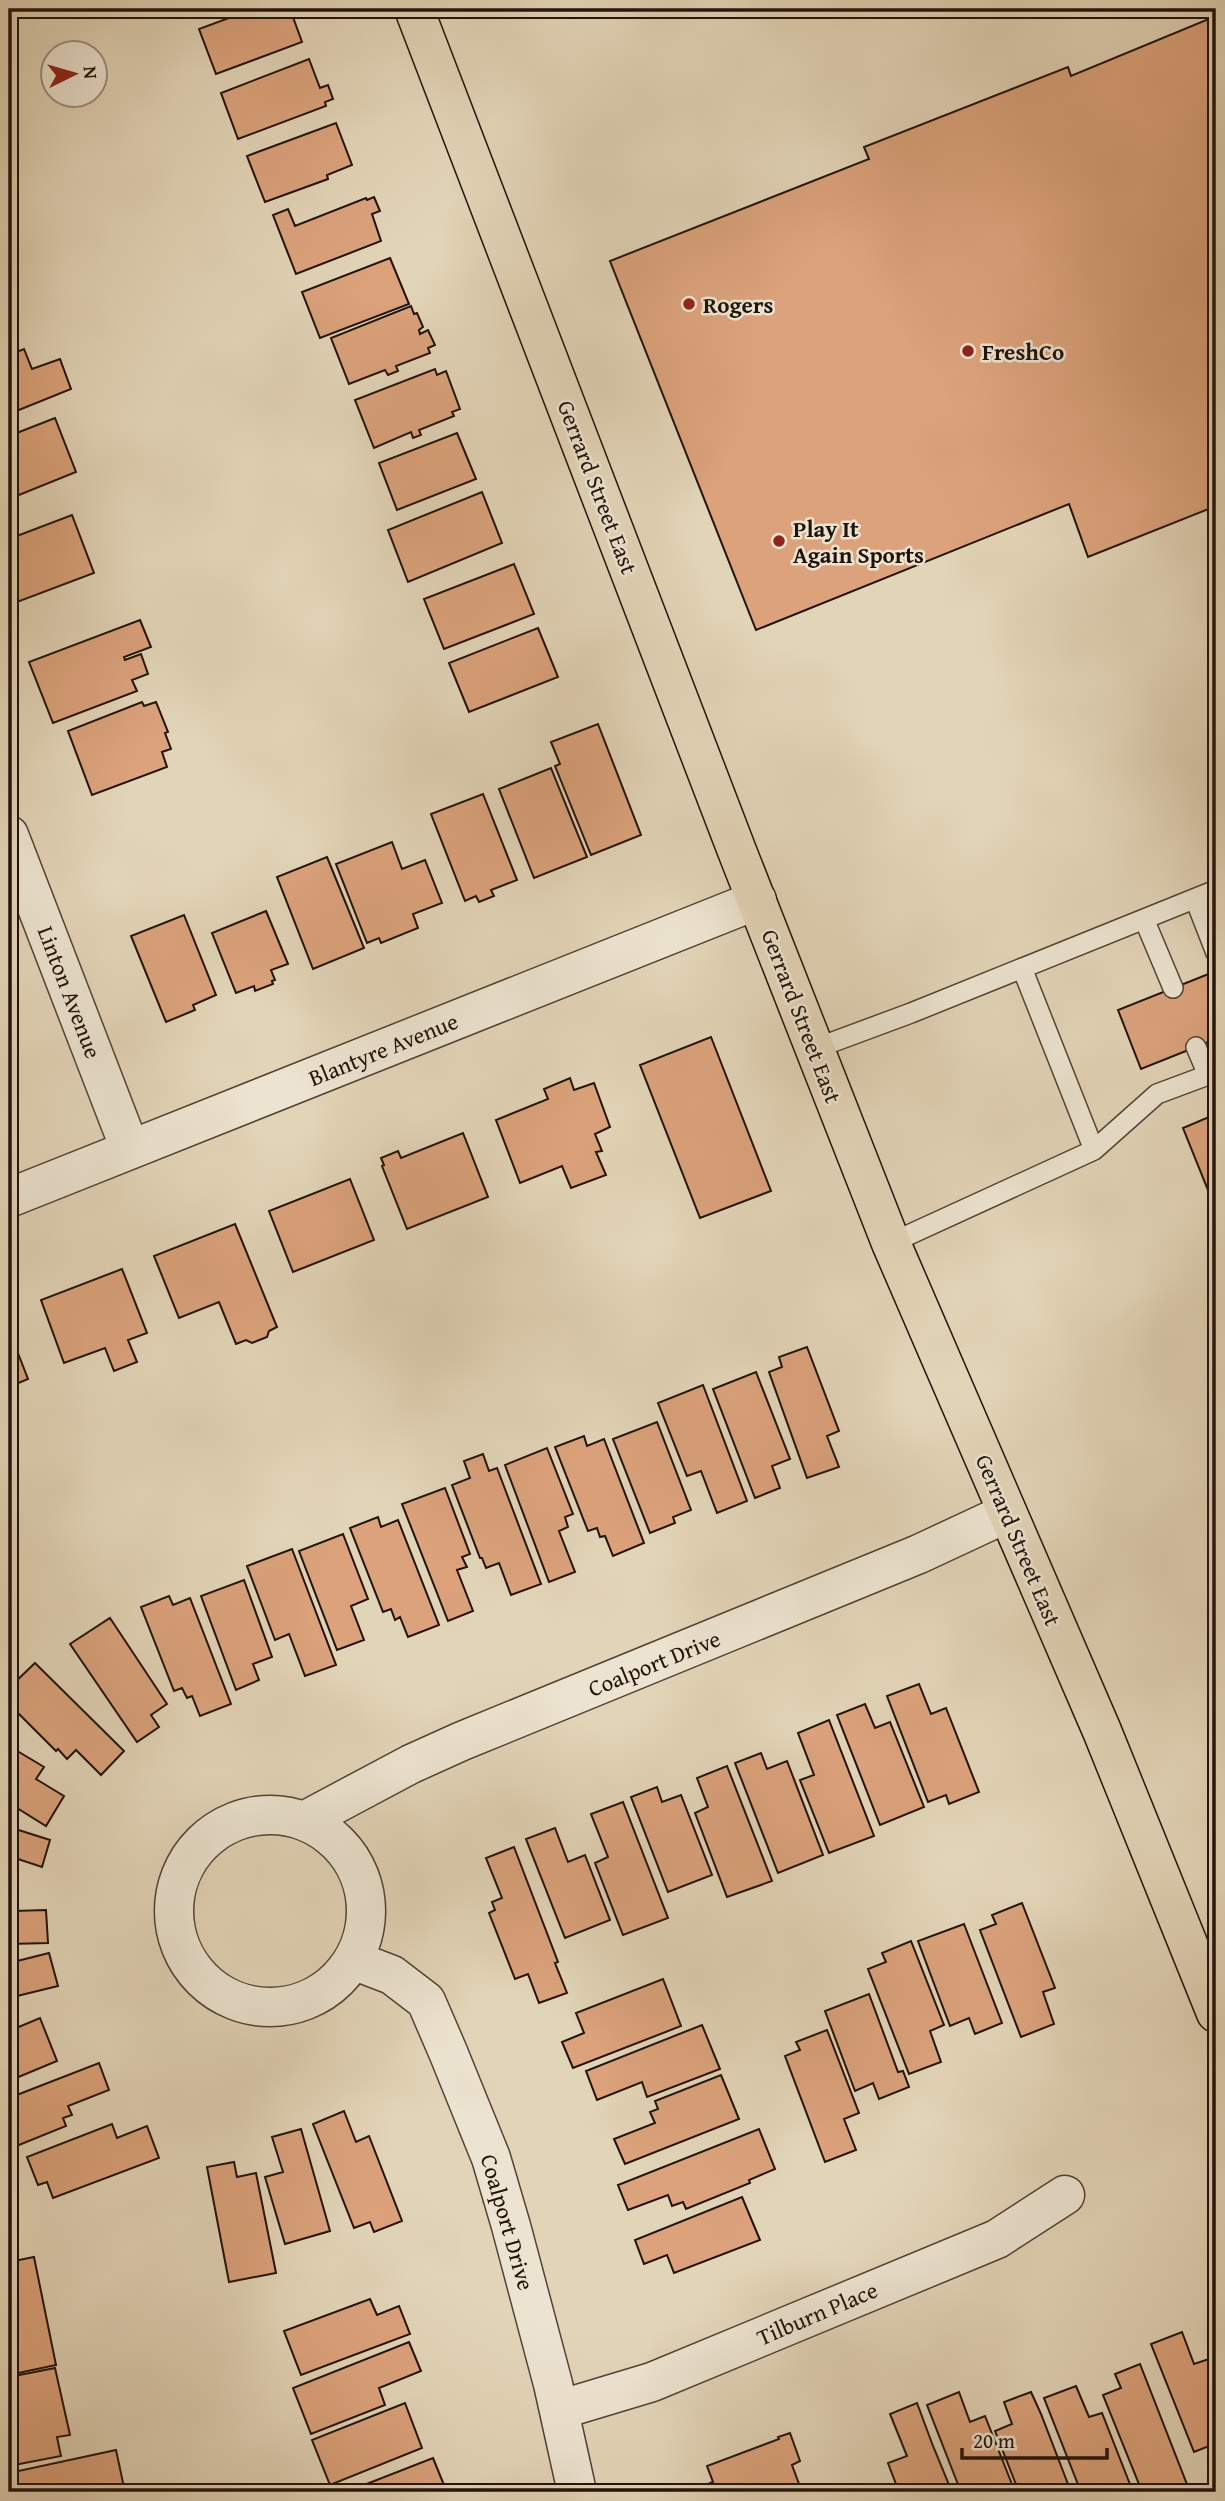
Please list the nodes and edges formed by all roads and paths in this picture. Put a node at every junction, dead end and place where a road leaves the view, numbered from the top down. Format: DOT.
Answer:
graph roads {
  1 [pos="414,9"];
  2 [pos="9,835"];
  3 [pos="1216,890"];
  4 [pos="1195,899"];
  5 [pos="757,900"];
  6 [pos="1144,919"];
  7 [pos="1216,953"];
  8 [pos="1021,968"];
  9 [pos="1173,988"];
  10 [pos="1196,1047"];
  11 [pos="814,1049"];
  12 [pos="1212,1073"];
  13 [pos="130,1149"];
  14 [pos="1094,1150"];
  15 [pos="9,1198"];
  16 [pos="891,1243"];
  17 [pos="1007,1513"];
  18 [pos="304,1821"];
  19 [pos="353,1960"];
  20 [pos="1216,2013"];
  21 [pos="1065,2195"];
  22 [pos="559,2410"];
  23 [pos="577,2492"];
  1 -- 5 [label="main road, Gerrard Street East"];
  2 -- 13 [label="street, Linton Avenue"];
  3 -- 4 [label="lane"];
  4 -- 6 [label="lane"];
  4 -- 7 [label="lane"];
  5 -- 11 [label="main road, Gerrard Street East"];
  5 -- 13 [label="street, Blantyre Avenue"];
  6 -- 8 [label="lane"];
  6 -- 9 [label="lane"];
  8 -- 11 [label="lane"];
  8 -- 14 [label="lane"];
  10 -- 12 [label="lane"];
  11 -- 16 [label="main road, Gerrard Street East"];
  12 -- 14 [label="lane"];
  13 -- 15 [label="street, Blantyre Avenue"];
  14 -- 16 [label="lane"];
  16 -- 17 [label="main road, Gerrard Street East"];
  17 -- 18 [label="street, Coalport Drive"];
  17 -- 20 [label="main road, Gerrard Street East"];
  18 -- 19 [label="street"];
  18 -- 19 [label="street"];
  19 -- 22 [label="street, Coalport Drive"];
  21 -- 22 [label="street, Tilburn Place"];
  22 -- 23 [label="street, Coalport Drive"];
}
